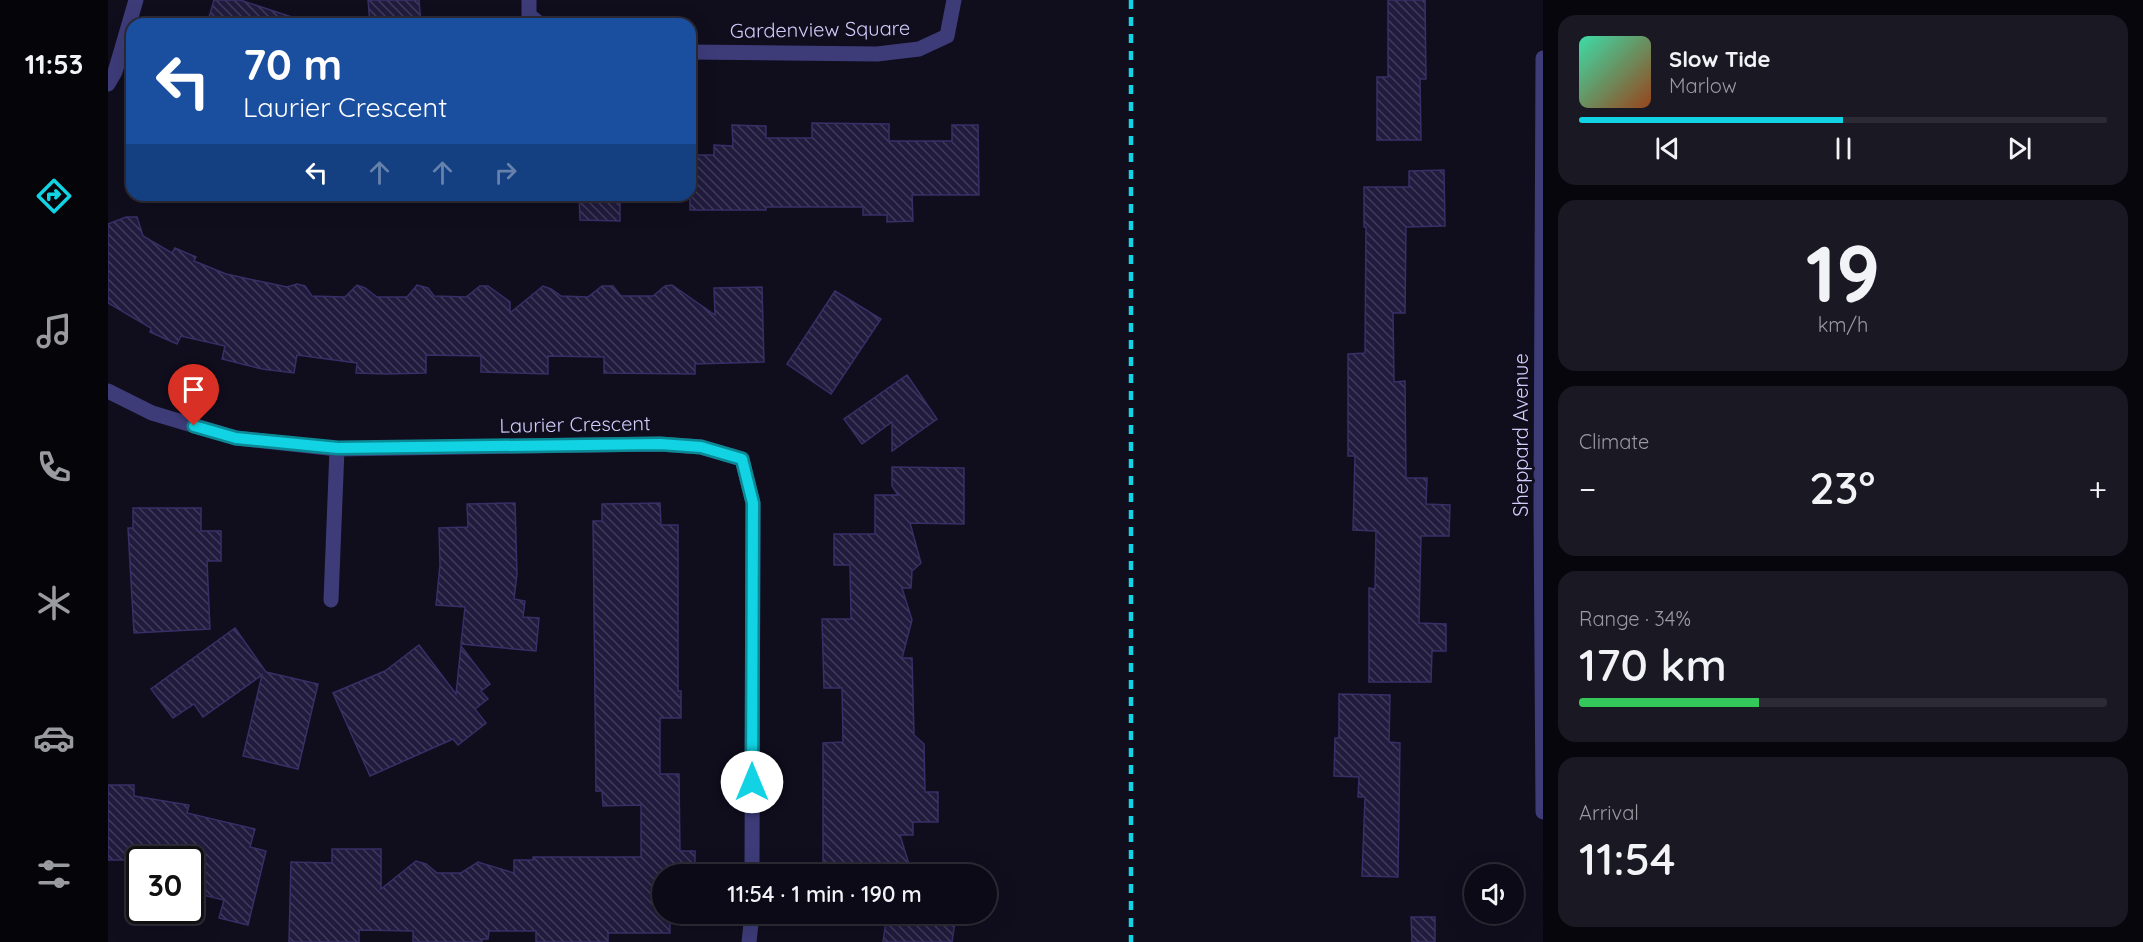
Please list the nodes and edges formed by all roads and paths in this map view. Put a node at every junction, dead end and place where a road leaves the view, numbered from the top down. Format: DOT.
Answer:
graph roads {
  1 [pos="136,0"];
  2 [pos="529,0"];
  3 [pos="954,0"];
  4 [pos="131,18"];
  5 [pos="533,18"];
  6 [pos="126,34"];
  7 [pos="696,52"];
  8 [pos="1543,58"];
  9 [pos="108,84"];
  10 [pos="108,391"];
  11 [pos="338,448"];
  12 [pos="1542,506"];
  13 [pos="331,600"];
  14 [pos="1543,812"];
  15 [pos="752,864"];
  16 [pos="751,924"];
  17 [pos="749,942"];
  1 -- 4 [label="street"];
  2 -- 5 [label="street"];
  3 -- 7 [label="street, Gardenview Square"];
  6 -- 9 [label="street"];
  8 -- 12 [label="street, Sheppard Avenue"];
  10 -- 11 [label="street, Laurier Crescent"];
  11 -- 13 [label="street"];
  11 -- 15 [label="street, Laurier Crescent"];
  12 -- 14 [label="street, Sheppard Avenue"];
  16 -- 17 [label="street"];
}
